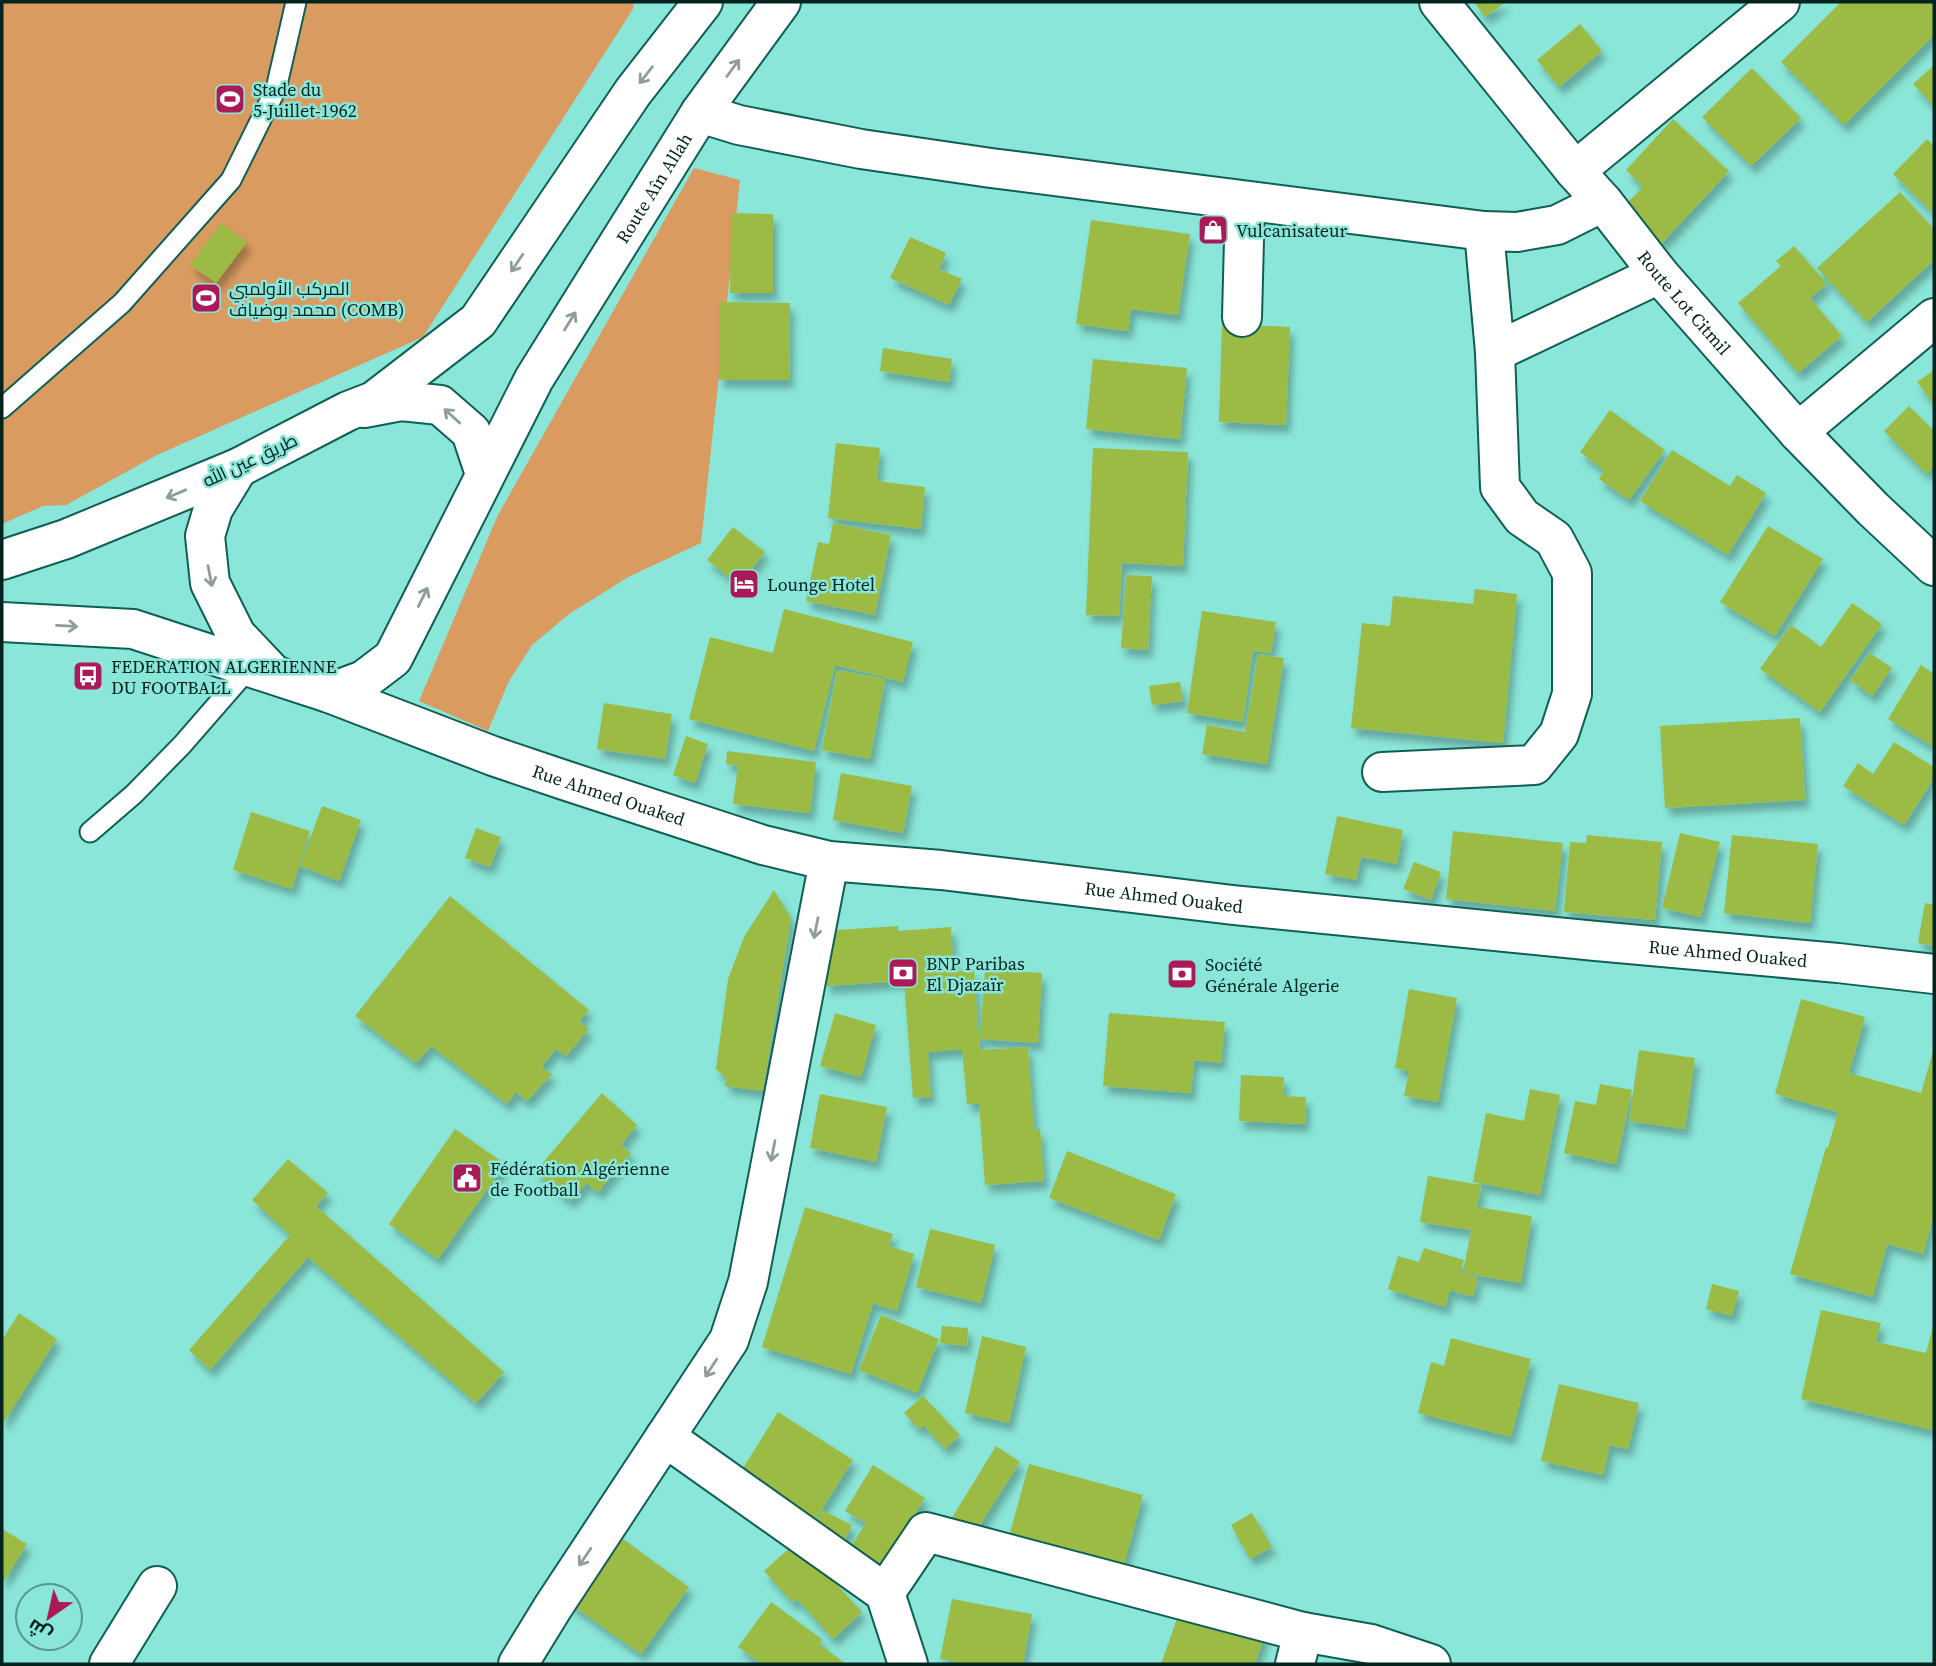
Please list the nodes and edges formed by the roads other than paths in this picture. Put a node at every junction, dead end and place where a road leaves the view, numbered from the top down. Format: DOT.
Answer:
graph roads {
  1 [pos="296,2"];
  2 [pos="703,2"];
  3 [pos="781,2"];
  4 [pos="1439,2"];
  5 [pos="1780,2"];
  6 [pos="700,113"];
  7 [pos="1575,171"];
  8 [pos="1245,201"];
  9 [pos="1602,202"];
  10 [pos="1484,231"];
  11 [pos="1658,274"];
  12 [pos="1242,317"];
  13 [pos="1934,318"];
  14 [pos="1495,352"];
  15 [pos="2,408"];
  16 [pos="348,411"];
  17 [pos="1798,432"];
  18 [pos="238,468"];
  19 [pos="485,474"];
  20 [pos="2,560"];
  21 [pos="1934,566"];
  22 [pos="2,622"];
  23 [pos="393,658"];
  24 [pos="262,672"];
  25 [pos="329,693"];
  26 [pos="414,725"];
  27 [pos="1382,772"];
  28 [pos="90,832"];
  29 [pos="829,861"];
  30 [pos="1934,974"];
  31 [pos="665,1437"];
  32 [pos="158,1586"];
  33 [pos="884,1593"];
  34 [pos="1299,1648"];
  35 [pos="108,1664"];
  36 [pos="518,1664"];
  37 [pos="908,1664"];
  38 [pos="1431,1664"];
  1 -- 15 [label="lane"];
  2 -- 16 [label="street, طريق عين الله, one-way"];
  6 -- 3 [label="street, Route Aîn Allah, one-way"];
  4 -- 7 [label="street, Route Lot Citmil"];
  5 -- 7 [label="street"];
  6 -- 8 [label="street"];
  19 -- 6 [label="street, Route Aîn Allah, one-way"];
  7 -- 9 [label="street, Route Lot Citmil"];
  8 -- 10 [label="street"];
  8 -- 12 [label="street"];
  9 -- 10 [label="street"];
  9 -- 11 [label="street, Route Lot Citmil"];
  10 -- 14 [label="street"];
  11 -- 14 [label="street"];
  11 -- 17 [label="street, Route Lot Citmil"];
  13 -- 17 [label="street"];
  14 -- 27 [label="street"];
  16 -- 18 [label="street, طريق عين الله"];
  19 -- 16 [label="street, one-way"];
  17 -- 21 [label="street, Route Lot Citmil"];
  18 -- 20 [label="street, طريق عين الله, one-way"];
  18 -- 24 [label="street, one-way"];
  23 -- 19 [label="street, one-way"];
  22 -- 24 [label="street, Rue Ahmed Ouaked, one-way"];
  23 -- 25 [label="street"];
  23 -- 26 [label="street"];
  24 -- 25 [label="street, Rue Ahmed Ouaked"];
  24 -- 28 [label="lane"];
  25 -- 26 [label="street, Rue Ahmed Ouaked"];
  26 -- 29 [label="street, Rue Ahmed Ouaked"];
  29 -- 30 [label="street, Rue Ahmed Ouaked"];
  29 -- 31 [label="street, one-way"];
  31 -- 33 [label="street"];
  31 -- 36 [label="street, one-way"];
  32 -- 35 [label="street"];
  33 -- 34 [label="street"];
  33 -- 37 [label="street"];
  34 -- 38 [label="street"];
}
